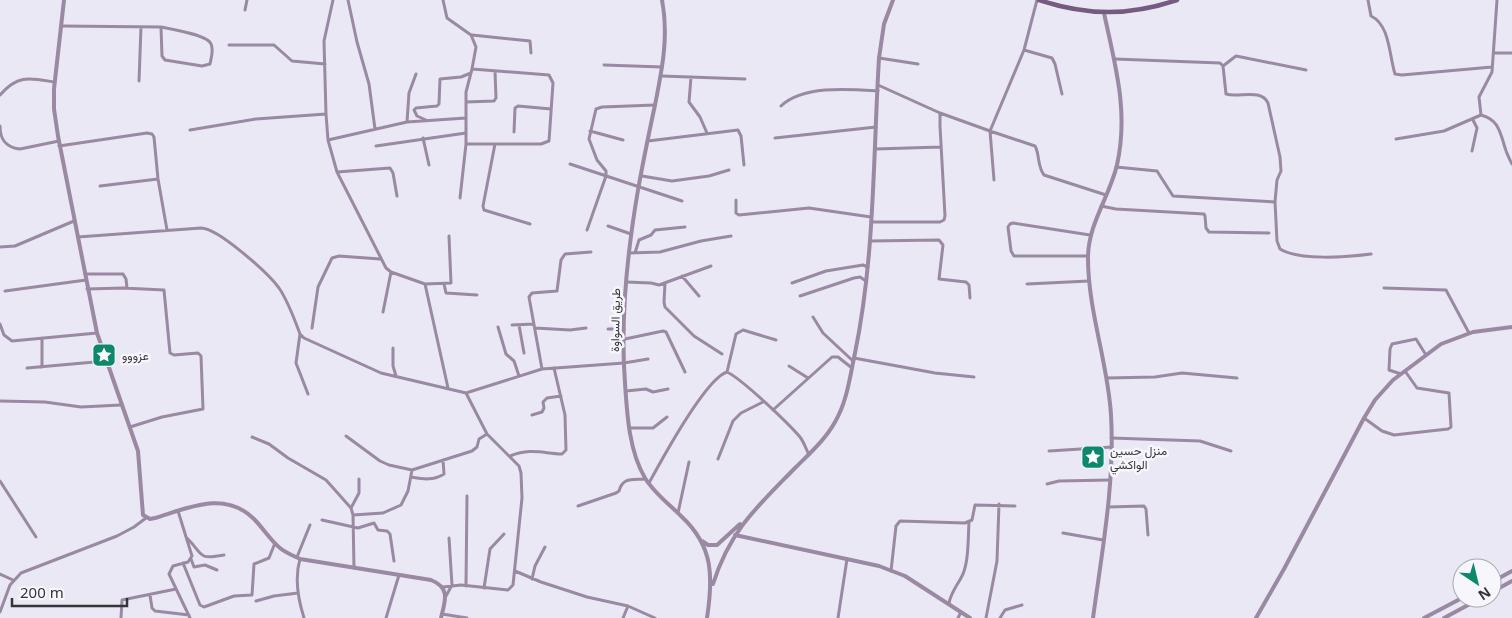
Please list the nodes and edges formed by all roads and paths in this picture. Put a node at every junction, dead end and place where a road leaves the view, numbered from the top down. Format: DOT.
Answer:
graph roads {
  1 [pos="64,0"];
  2 [pos="247,0"];
  3 [pos="333,0"];
  4 [pos="348,0"];
  5 [pos="443,0"];
  6 [pos="662,0"];
  7 [pos="893,0"];
  8 [pos="1038,0"];
  9 [pos="1177,0"];
  10 [pos="1368,0"];
  11 [pos="1497,0"];
  12 [pos="1055,2"];
  13 [pos="245,10"];
  14 [pos="1104,13"];
  15 [pos="61,26"];
  16 [pos="141,27"];
  17 [pos="162,28"];
  18 [pos="472,35"];
  19 [pos="229,45"];
  20 [pos="1024,50"];
  21 [pos="531,53"];
  22 [pos="1494,53"];
  23 [pos="1512,53"];
  24 [pos="880,58"];
  25 [pos="1114,59"];
  26 [pos="325,64"];
  27 [pos="918,64"];
  28 [pos="604,66"];
  29 [pos="1223,66"];
  30 [pos="663,67"];
  31 [pos="1492,67"];
  32 [pos="1306,70"];
  33 [pos="472,71"];
  34 [pos="496,71"];
  35 [pos="416,74"];
  36 [pos="662,76"];
  37 [pos="691,77"];
  38 [pos="745,78"];
  39 [pos="139,81"];
  40 [pos="54,82"];
  41 [pos="878,85"];
  42 [pos="878,91"];
  43 [pos="1062,94"];
  44 [pos="0,95"];
  45 [pos="466,102"];
  46 [pos="655,105"];
  47 [pos="780,106"];
  48 [pos="551,109"];
  49 [pos="940,113"];
  50 [pos="326,114"];
  51 [pos="1481,115"];
  52 [pos="466,118"];
  53 [pos="427,120"];
  54 [pos="1474,120"];
  55 [pos="407,122"];
  56 [pos="0,126"];
  57 [pos="876,126"];
  58 [pos="375,129"];
  59 [pos="190,130"];
  60 [pos="590,131"];
  61 [pos="990,131"];
  62 [pos="514,132"];
  63 [pos="466,133"];
  64 [pos="707,133"];
  65 [pos="423,138"];
  66 [pos="775,138"];
  67 [pos="1396,139"];
  68 [pos="328,140"];
  69 [pos="623,140"];
  70 [pos="648,141"];
  71 [pos="59,144"];
  72 [pos="466,144"];
  73 [pos="495,144"];
  74 [pos="376,146"];
  75 [pos="941,147"];
  76 [pos="875,149"];
  77 [pos="1472,151"];
  78 [pos="570,164"];
  79 [pos="1512,164"];
  80 [pos="429,165"];
  81 [pos="744,165"];
  82 [pos="1116,168"];
  83 [pos="729,170"];
  84 [pos="337,172"];
  85 [pos="606,176"];
  86 [pos="642,176"];
  87 [pos="158,179"];
  88 [pos="994,180"];
  89 [pos="100,186"];
  90 [pos="639,188"];
  91 [pos="1106,194"];
  92 [pos="397,196"];
  93 [pos="460,198"];
  94 [pos="736,200"];
  95 [pos="682,201"];
  96 [pos="1275,202"];
  97 [pos="1101,206"];
  98 [pos="871,217"];
  99 [pos="74,221"];
  100 [pos="871,222"];
  101 [pos="530,224"];
  102 [pos="608,226"];
  103 [pos="685,227"];
  104 [pos="167,230"];
  105 [pos="587,230"];
  106 [pos="1268,233"];
  107 [pos="631,234"];
  108 [pos="1090,235"];
  109 [pos="449,236"];
  110 [pos="731,236"];
  111 [pos="77,237"];
  112 [pos="870,241"];
  113 [pos="0,247"];
  114 [pos="590,252"];
  115 [pos="628,253"];
  116 [pos="635,253"];
  117 [pos="1371,254"];
  118 [pos="1088,256"];
  119 [pos="381,259"];
  120 [pos="711,266"];
  121 [pos="868,267"];
  122 [pos="391,272"];
  123 [pos="84,274"];
  124 [pos="682,276"];
  125 [pos="86,280"];
  126 [pos="867,281"];
  127 [pos="1089,281"];
  128 [pos="626,282"];
  129 [pos="665,283"];
  130 [pos="792,283"];
  131 [pos="425,284"];
  132 [pos="444,284"];
  133 [pos="1027,284"];
  134 [pos="127,288"];
  135 [pos="1384,288"];
  136 [pos="87,289"];
  137 [pos="5,291"];
  138 [pos="477,295"];
  139 [pos="699,296"];
  140 [pos="800,296"];
  141 [pos="970,298"];
  142 [pos="383,312"];
  143 [pos="813,317"];
  144 [pos="0,324"];
  145 [pos="534,324"];
  146 [pos="520,325"];
  147 [pos="512,326"];
  148 [pos="498,327"];
  149 [pos="1512,327"];
  150 [pos="312,328"];
  151 [pos="535,328"];
  152 [pos="586,328"];
  153 [pos="608,329"];
  154 [pos="625,329"];
  155 [pos="97,333"];
  156 [pos="300,334"];
  157 [pos="1468,334"];
  158 [pos="42,338"];
  159 [pos="625,339"];
  160 [pos="776,340"];
  161 [pos="393,348"];
  162 [pos="524,354"];
  163 [pos="722,354"];
  164 [pos="1426,355"];
  165 [pos="648,359"];
  166 [pos="854,359"];
  167 [pos="106,361"];
  168 [pos="624,363"];
  169 [pos="789,366"];
  170 [pos="42,367"];
  171 [pos="27,368"];
  172 [pos="554,368"];
  173 [pos="852,368"];
  174 [pos="542,369"];
  175 [pos="1405,371"];
  176 [pos="685,372"];
  177 [pos="727,372"];
  178 [pos="1401,374"];
  179 [pos="396,376"];
  180 [pos="519,376"];
  181 [pos="974,377"];
  182 [pos="808,378"];
  183 [pos="1107,378"];
  184 [pos="1237,378"];
  185 [pos="448,388"];
  186 [pos="668,390"];
  187 [pos="626,391"];
  188 [pos="466,393"];
  189 [pos="308,394"];
  190 [pos="561,396"];
  191 [pos="0,400"];
  192 [pos="763,402"];
  193 [pos="121,405"];
  194 [pos="773,410"];
  195 [pos="532,415"];
  196 [pos="666,417"];
  197 [pos="1364,418"];
  198 [pos="130,427"];
  199 [pos="630,428"];
  200 [pos="487,434"];
  201 [pos="346,436"];
  202 [pos="252,437"];
  203 [pos="1111,438"];
  204 [pos="1112,447"];
  205 [pos="1049,451"];
  206 [pos="1231,451"];
  207 [pos="809,455"];
  208 [pos="510,456"];
  209 [pos="718,459"];
  210 [pos="444,460"];
  211 [pos="689,462"];
  212 [pos="412,470"];
  213 [pos="411,477"];
  214 [pos="359,479"];
  215 [pos="646,479"];
  216 [pos="1110,480"];
  217 [pos="0,481"];
  218 [pos="649,483"];
  219 [pos="1047,484"];
  220 [pos="467,496"];
  221 [pos="999,504"];
  222 [pos="578,506"];
  223 [pos="1015,506"];
  224 [pos="1108,507"];
  225 [pos="351,508"];
  226 [pos="178,511"];
  227 [pos="678,513"];
  228 [pos="353,515"];
  229 [pos="748,517"];
  230 [pos="146,518"];
  231 [pos="322,520"];
  232 [pos="970,522"];
  233 [pos="310,525"];
  234 [pos="354,527"];
  235 [pos="1063,533"];
  236 [pos="504,534"];
  237 [pos="735,535"];
  238 [pos="1148,535"];
  239 [pos="698,536"];
  240 [pos="36,537"];
  241 [pos="187,538"];
  242 [pos="449,538"];
  243 [pos="1103,540"];
  244 [pos="275,543"];
  245 [pos="545,547"];
  246 [pos="224,554"];
  247 [pos="298,558"];
  248 [pos="191,559"];
  249 [pos="847,559"];
  250 [pos="394,561"];
  251 [pos="183,563"];
  252 [pos="354,568"];
  253 [pos="217,570"];
  254 [pos="515,571"];
  255 [pos="891,571"];
  256 [pos="0,574"];
  257 [pos="398,575"];
  258 [pos="532,579"];
  259 [pos="13,580"];
  260 [pos="452,585"];
  261 [pos="466,586"];
  262 [pos="443,587"];
  263 [pos="484,588"];
  264 [pos="712,588"];
  265 [pos="176,589"];
  266 [pos="298,593"];
  267 [pos="150,596"];
  268 [pos="446,596"];
  269 [pos="256,601"];
  270 [pos="949,603"];
  271 [pos="1452,603"];
  272 [pos="1022,605"];
  273 [pos="628,606"];
  274 [pos="1462,608"];
  275 [pos="0,612"];
  276 [pos="962,612"];
  277 [pos="442,616"];
  278 [pos="190,617"];
  279 [pos="121,618"];
  280 [pos="304,618"];
  281 [pos="386,618"];
  282 [pos="467,618"];
  283 [pos="623,618"];
  284 [pos="656,618"];
  285 [pos="707,618"];
  286 [pos="838,618"];
  287 [pos="958,618"];
  288 [pos="970,618"];
  289 [pos="986,618"];
  290 [pos="1000,618"];
  291 [pos="1093,618"];
  292 [pos="1256,618"];
  293 [pos="1424,618"];
  294 [pos="1444,618"];
  1 -- 15 [label="street"];
  2 -- 13 [label="street"];
  3 -- 26 [label="street"];
  4 -- 58 [label="street"];
  5 -- 18 [label="street"];
  6 -- 30 [label="street, طريق السواوة"];
  7 -- 24 [label="street"];
  8 -- 12 [label="main road"];
  8 -- 20 [label="street"];
  9 -- 14 [label="main road"];
  10 -- 31 [label="street"];
  11 -- 22 [label="street"];
  12 -- 14 [label="main road"];
  14 -- 25 [label="street"];
  15 -- 16 [label="street"];
  15 -- 40 [label="street"];
  16 -- 17 [label="street"];
  16 -- 39 [label="street"];
  17 -- 17 [label="street"];
  18 -- 21 [label="street"];
  18 -- 33 [label="street"];
  19 -- 26 [label="street"];
  20 -- 43 [label="street"];
  20 -- 61 [label="street"];
  22 -- 23 [label="street"];
  22 -- 31 [label="street"];
  24 -- 27 [label="street"];
  24 -- 41 [label="street"];
  25 -- 29 [label="street"];
  25 -- 82 [label="street"];
  26 -- 50 [label="street"];
  28 -- 30 [label="street"];
  29 -- 32 [label="street"];
  29 -- 96 [label="street"];
  30 -- 36 [label="street, طريق السواوة"];
  31 -- 51 [label="street"];
  33 -- 34 [label="street"];
  33 -- 45 [label="street"];
  33 -- 53 [label="street"];
  34 -- 45 [label="street"];
  34 -- 48 [label="street"];
  35 -- 55 [label="street"];
  36 -- 37 [label="street"];
  36 -- 46 [label="street, طريق السواوة"];
  37 -- 38 [label="street"];
  37 -- 64 [label="street"];
  40 -- 44 [label="street"];
  40 -- 71 [label="street"];
  41 -- 42 [label="street"];
  41 -- 49 [label="street"];
  42 -- 47 [label="street"];
  42 -- 57 [label="street"];
  45 -- 52 [label="street"];
  46 -- 60 [label="street"];
  46 -- 70 [label="street, طريق السواوة"];
  48 -- 62 [label="street"];
  48 -- 73 [label="street"];
  49 -- 61 [label="street"];
  49 -- 75 [label="street"];
  50 -- 59 [label="street"];
  50 -- 68 [label="street"];
  51 -- 54 [label="street"];
  51 -- 79 [label="street"];
  52 -- 53 [label="street"];
  52 -- 63 [label="street"];
  53 -- 55 [label="street"];
  54 -- 67 [label="street"];
  54 -- 77 [label="street"];
  55 -- 58 [label="street"];
  56 -- 71 [label="street"];
  57 -- 66 [label="street"];
  57 -- 76 [label="street"];
  58 -- 68 [label="street"];
  60 -- 69 [label="street"];
  60 -- 85 [label="street"];
  61 -- 88 [label="street"];
  61 -- 91 [label="street"];
  63 -- 65 [label="street"];
  63 -- 72 [label="street"];
  64 -- 70 [label="street"];
  64 -- 81 [label="street"];
  65 -- 74 [label="street"];
  65 -- 80 [label="street"];
  68 -- 84 [label="street"];
  70 -- 86 [label="street, طريق السواوة"];
  71 -- 87 [label="street"];
  71 -- 99 [label="street"];
  72 -- 73 [label="street"];
  72 -- 93 [label="street"];
  73 -- 101 [label="street"];
  75 -- 76 [label="street"];
  75 -- 100 [label="street"];
  76 -- 98 [label="street"];
  78 -- 85 [label="street"];
  82 -- 91 [label="street"];
  82 -- 96 [label="street"];
  83 -- 86 [label="street"];
  84 -- 92 [label="street"];
  84 -- 119 [label="street"];
  85 -- 90 [label="street"];
  85 -- 105 [label="street"];
  86 -- 90 [label="street, طريق السواوة"];
  87 -- 89 [label="street"];
  87 -- 104 [label="street"];
  90 -- 95 [label="street"];
  90 -- 107 [label="street, طريق السواوة"];
  91 -- 97 [label="street"];
  94 -- 98 [label="street"];
  96 -- 117 [label="street"];
  97 -- 106 [label="street"];
  97 -- 108 [label="street"];
  98 -- 100 [label="street"];
  99 -- 111 [label="street"];
  99 -- 113 [label="street"];
  100 -- 112 [label="street"];
  102 -- 107 [label="street"];
  103 -- 116 [label="street"];
  104 -- 111 [label="street"];
  104 -- 156 [label="street"];
  107 -- 115 [label="street, طريق السواوة"];
  108 -- 118 [label="street"];
  108 -- 118 [label="street"];
  109 -- 132 [label="street"];
  110 -- 116 [label="street"];
  111 -- 123 [label="street"];
  112 -- 121 [label="street"];
  112 -- 141 [label="street"];
  114 -- 145 [label="street"];
  115 -- 116 [label="street"];
  115 -- 128 [label="street, طريق السواوة"];
  118 -- 127 [label="street"];
  119 -- 122 [label="street"];
  119 -- 150 [label="street"];
  120 -- 124 [label="street"];
  121 -- 126 [label="street"];
  121 -- 130 [label="street"];
  122 -- 131 [label="street"];
  122 -- 142 [label="street"];
  123 -- 125 [label="street"];
  123 -- 134 [label="street"];
  124 -- 129 [label="street"];
  124 -- 139 [label="street"];
  125 -- 136 [label="street"];
  125 -- 137 [label="street"];
  126 -- 140 [label="street"];
  126 -- 166 [label="street"];
  127 -- 133 [label="street"];
  127 -- 183 [label="street"];
  128 -- 129 [label="street"];
  128 -- 154 [label="street, طريق السواوة"];
  129 -- 163 [label="street"];
  131 -- 132 [label="street"];
  131 -- 185 [label="street"];
  132 -- 138 [label="street"];
  134 -- 136 [label="street"];
  134 -- 198 [label="street"];
  135 -- 157 [label="street"];
  136 -- 155 [label="street"];
  143 -- 166 [label="street"];
  144 -- 158 [label="street"];
  145 -- 146 [label="street"];
  145 -- 151 [label="street"];
  146 -- 147 [label="street"];
  146 -- 162 [label="street"];
  148 -- 180 [label="street"];
  149 -- 157 [label="street"];
  151 -- 152 [label="street"];
  151 -- 174 [label="street"];
  153 -- 154 [label="street"];
  154 -- 159 [label="street, طريق السواوة"];
  155 -- 158 [label="street"];
  155 -- 167 [label="street"];
  156 -- 179 [label="street"];
  156 -- 189 [label="street"];
  157 -- 164 [label="street"];
  158 -- 170 [label="street"];
  159 -- 168 [label="street, طريق السواوة"];
  159 -- 176 [label="street"];
  160 -- 177 [label="street"];
  161 -- 179 [label="street"];
  164 -- 175 [label="street"];
  164 -- 178 [label="street"];
  165 -- 168 [label="street"];
  166 -- 173 [label="street"];
  166 -- 181 [label="street"];
  167 -- 170 [label="street"];
  167 -- 193 [label="street"];
  168 -- 172 [label="street"];
  168 -- 187 [label="street, طريق السواوة"];
  169 -- 182 [label="street"];
  170 -- 171 [label="street"];
  172 -- 174 [label="street"];
  172 -- 190 [label="street"];
  173 -- 182 [label="street"];
  173 -- 207 [label="street"];
  174 -- 180 [label="street"];
  175 -- 178 [label="street"];
  175 -- 197 [label="street"];
  177 -- 192 [label="street"];
  177 -- 218 [label="street"];
  178 -- 197 [label="street"];
  179 -- 185 [label="street"];
  180 -- 188 [label="street"];
  182 -- 194 [label="street"];
  183 -- 184 [label="street"];
  183 -- 203 [label="street"];
  185 -- 188 [label="street"];
  186 -- 187 [label="street"];
  187 -- 199 [label="street, طريق السواوة"];
  188 -- 200 [label="street"];
  190 -- 195 [label="street"];
  190 -- 208 [label="street"];
  191 -- 193 [label="street"];
  192 -- 194 [label="street"];
  192 -- 209 [label="street"];
  193 -- 198 [label="street"];
  194 -- 207 [label="street"];
  196 -- 199 [label="street"];
  197 -- 292 [label="street"];
  198 -- 230 [label="street"];
  199 -- 215 [label="street, طريق السواوة"];
  200 -- 208 [label="street"];
  200 -- 210 [label="street"];
  201 -- 212 [label="street"];
  202 -- 225 [label="street"];
  203 -- 204 [label="street"];
  203 -- 206 [label="street"];
  204 -- 205 [label="street"];
  204 -- 216 [label="street"];
  207 -- 229 [label="street"];
  208 -- 254 [label="street"];
  210 -- 212 [label="street"];
  210 -- 213 [label="street"];
  211 -- 227 [label="street"];
  212 -- 213 [label="street"];
  213 -- 228 [label="street"];
  214 -- 225 [label="street"];
  215 -- 218 [label="street, طريق السواوة"];
  215 -- 222 [label="street"];
  216 -- 219 [label="street"];
  216 -- 224 [label="street"];
  217 -- 240 [label="street"];
  218 -- 227 [label="street, طريق السواوة"];
  220 -- 261 [label="street"];
  221 -- 223 [label="street"];
  221 -- 232 [label="street"];
  221 -- 289 [label="street"];
  224 -- 238 [label="street"];
  224 -- 243 [label="street"];
  225 -- 228 [label="street"];
  226 -- 230 [label="street"];
  226 -- 241 [label="street"];
  226 -- 244 [label="street"];
  227 -- 239 [label="street, طريق السواوة"];
  228 -- 234 [label="street"];
  229 -- 237 [label="street"];
  229 -- 239 [label="street"];
  230 -- 259 [label="street"];
  231 -- 234 [label="street"];
  232 -- 255 [label="street"];
  232 -- 270 [label="street"];
  233 -- 247 [label="street"];
  234 -- 250 [label="street"];
  234 -- 252 [label="street"];
  235 -- 243 [label="street"];
  236 -- 263 [label="street"];
  237 -- 249 [label="street"];
  237 -- 264 [label="street"];
  239 -- 264 [label="street, طريق السواوة"];
  241 -- 246 [label="street"];
  241 -- 248 [label="street"];
  242 -- 260 [label="street"];
  243 -- 291 [label="street"];
  244 -- 247 [label="street"];
  244 -- 251 [label="street"];
  245 -- 258 [label="street"];
  247 -- 252 [label="street"];
  247 -- 266 [label="street"];
  248 -- 251 [label="street"];
  248 -- 253 [label="street"];
  249 -- 255 [label="street"];
  249 -- 286 [label="street"];
  251 -- 265 [label="street"];
  252 -- 257 [label="street"];
  254 -- 258 [label="street"];
  254 -- 263 [label="street"];
  255 -- 270 [label="street"];
  256 -- 259 [label="street"];
  257 -- 262 [label="street"];
  257 -- 281 [label="street"];
  258 -- 273 [label="street"];
  259 -- 275 [label="street"];
  260 -- 261 [label="street"];
  260 -- 262 [label="street"];
  260 -- 268 [label="street"];
  261 -- 263 [label="street"];
  262 -- 268 [label="street"];
  264 -- 285 [label="street, طريق السواوة"];
  265 -- 267 [label="street"];
  265 -- 278 [label="street"];
  266 -- 269 [label="street"];
  266 -- 280 [label="street"];
  267 -- 278 [label="street"];
  267 -- 279 [label="street"];
  268 -- 277 [label="street"];
  270 -- 276 [label="street"];
  271 -- 293 [label="street"];
  272 -- 290 [label="street"];
  273 -- 283 [label="street"];
  273 -- 284 [label="street"];
  274 -- 294 [label="street"];
  276 -- 287 [label="street"];
  276 -- 288 [label="street"];
  277 -- 282 [label="street"];
}
